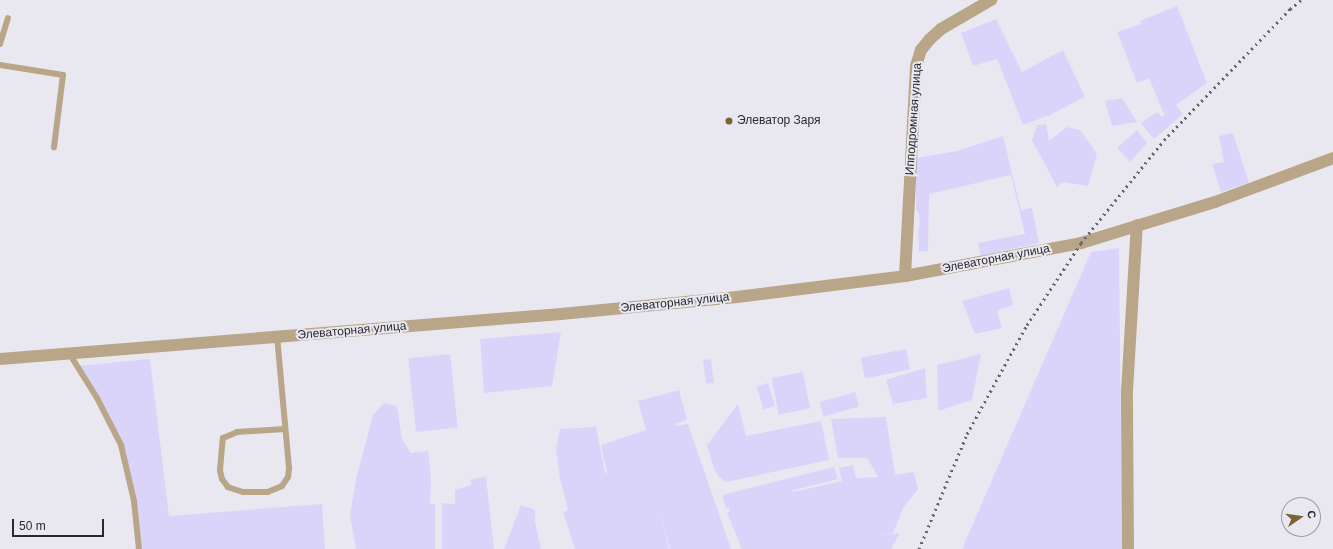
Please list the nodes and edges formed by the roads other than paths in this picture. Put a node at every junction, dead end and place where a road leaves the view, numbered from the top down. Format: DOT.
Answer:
graph roads {
  1 [pos="991,0"];
  2 [pos="8,18"];
  3 [pos="0,44"];
  4 [pos="0,65"];
  5 [pos="54,147"];
  6 [pos="1333,158"];
  7 [pos="1137,225"];
  8 [pos="905,276"];
  9 [pos="277,336"];
  10 [pos="69,353"];
  11 [pos="0,359"];
  12 [pos="285,429"];
  13 [pos="139,549"];
  14 [pos="1128,549"];
  1 -- 8 [label="street, Ипподромная улица"];
  2 -- 3 [label="lane"];
  4 -- 5 [label="lane"];
  6 -- 7 [label="street, Элеваторная улица"];
  7 -- 8 [label="street, Элеваторная улица"];
  7 -- 14 [label="street"];
  8 -- 9 [label="street, Элеваторная улица"];
  9 -- 10 [label="street, Элеваторная улица"];
  9 -- 12 [label="lane"];
  10 -- 11 [label="street, Элеваторная улица"];
  10 -- 13 [label="lane"];
  12 -- 12 [label="lane"];
}
